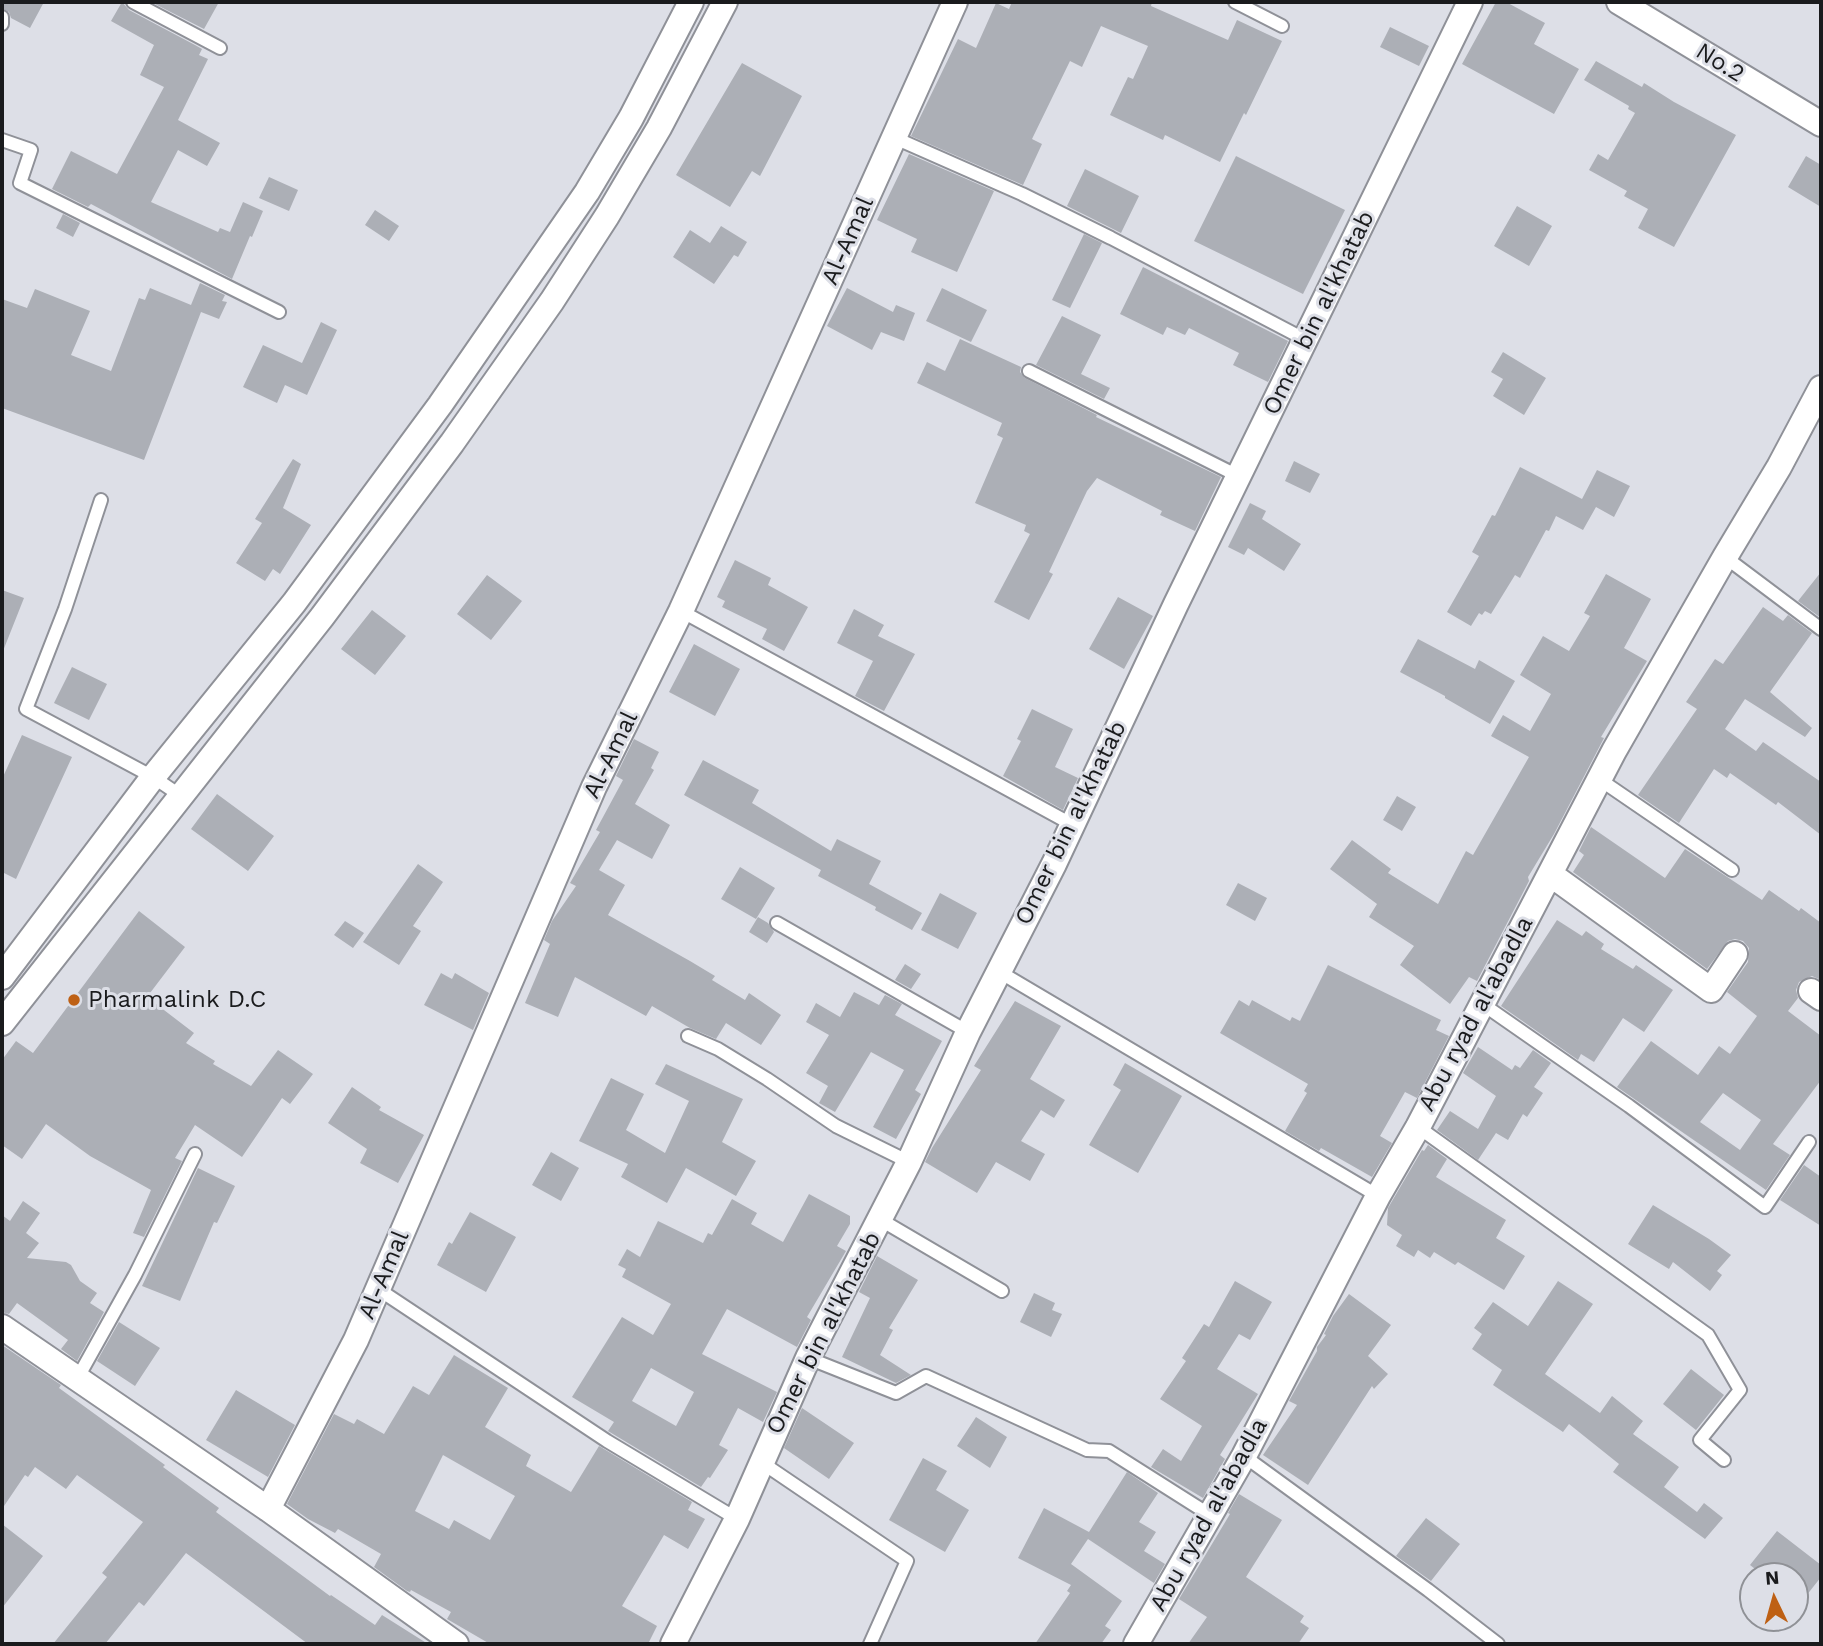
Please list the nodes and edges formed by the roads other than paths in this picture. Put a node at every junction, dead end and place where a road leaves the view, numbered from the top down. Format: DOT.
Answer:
graph roads {
  1 [pos="133,2"];
  2 [pos="691,2"];
  3 [pos="725,2"];
  4 [pos="955,2"];
  5 [pos="1235,2"];
  6 [pos="1470,2"];
  7 [pos="1619,2"];
  8 [pos="2,17"];
  9 [pos="2,24"];
  10 [pos="1282,26"];
  11 [pos="220,48"];
  12 [pos="1821,124"];
  13 [pos="895,138"];
  14 [pos="2,139"];
  15 [pos="279,312"];
  16 [pos="1306,340"];
  17 [pos="1029,371"];
  18 [pos="1821,388"];
  19 [pos="1238,476"];
  20 [pos="101,500"];
  21 [pos="1725,557"];
  22 [pos="681,611"];
  23 [pos="1821,629"];
  24 [pos="153,777"];
  25 [pos="1599,779"];
  26 [pos="181,796"];
  27 [pos="1073,825"];
  28 [pos="1731,870"];
  29 [pos="1549,874"];
  30 [pos="777,923"];
  31 [pos="1735,954"];
  32 [pos="998,971"];
  33 [pos="2,977"];
  34 [pos="1481,1003"];
  35 [pos="2,1023"];
  36 [pos="968,1032"];
  37 [pos="688,1036"];
  38 [pos="1418,1126"];
  39 [pos="1810,1142"];
  40 [pos="195,1154"];
  41 [pos="909,1162"];
  42 [pos="1378,1196"];
  43 [pos="881,1220"];
  44 [pos="379,1289"];
  45 [pos="1002,1291"];
  46 [pos="2,1327"];
  47 [pos="808,1358"];
  48 [pos="77,1379"];
  49 [pos="1244,1456"];
  50 [pos="1724,1460"];
  51 [pos="761,1462"];
  52 [pos="268,1509"];
  53 [pos="1210,1515"];
  54 [pos="737,1519"];
  55 [pos="456,1644"];
  56 [pos="673,1644"];
  57 [pos="870,1644"];
  58 [pos="1136,1644"];
  59 [pos="1499,1644"];
  1 -- 11 [label="lane"];
  2 -- 24 [label="street"];
  3 -- 26 [label="street"];
  4 -- 13 [label="street, Al-Amal"];
  5 -- 10 [label="lane"];
  6 -- 16 [label="street, Omer bin al'khatab"];
  7 -- 12 [label="street, No.2"];
  8 -- 9 [label="lane"];
  13 -- 16 [label="lane"];
  13 -- 22 [label="street, Al-Amal"];
  14 -- 15 [label="lane"];
  16 -- 19 [label="street, Omer bin al'khatab"];
  17 -- 19 [label="lane"];
  18 -- 21 [label="street, Abu ryad al'abadla"];
  19 -- 27 [label="street, Omer bin al'khatab"];
  20 -- 24 [label="lane"];
  21 -- 23 [label="lane"];
  21 -- 25 [label="street, Abu ryad al'abadla"];
  22 -- 27 [label="lane"];
  22 -- 44 [label="street, Al-Amal"];
  24 -- 26 [label="lane"];
  24 -- 33 [label="street"];
  25 -- 28 [label="lane"];
  25 -- 29 [label="street, Abu ryad al'abadla"];
  26 -- 35 [label="street"];
  27 -- 32 [label="street, Omer bin al'khatab"];
  29 -- 31 [label="street"];
  29 -- 34 [label="street, Abu ryad al'abadla"];
  30 -- 36 [label="lane"];
  32 -- 36 [label="street, Omer bin al'khatab"];
  32 -- 42 [label="lane"];
  34 -- 38 [label="street, Abu ryad al'abadla"];
  34 -- 39 [label="lane"];
  36 -- 41 [label="street, Omer bin al'khatab"];
  37 -- 41 [label="lane"];
  38 -- 42 [label="street, Abu ryad al'abadla"];
  38 -- 50 [label="lane"];
  40 -- 48 [label="lane"];
  41 -- 43 [label="street, Omer bin al'khatab"];
  42 -- 49 [label="street, Abu ryad al'abadla"];
  43 -- 45 [label="lane"];
  43 -- 47 [label="street, Omer bin al'khatab"];
  44 -- 52 [label="street, Al-Amal"];
  44 -- 54 [label="lane"];
  46 -- 48 [label="street"];
  47 -- 51 [label="street, Omer bin al'khatab"];
  47 -- 53 [label="lane"];
  48 -- 52 [label="street"];
  49 -- 53 [label="street, Abu ryad al'abadla"];
  49 -- 59 [label="lane"];
  51 -- 54 [label="street, Omer bin al'khatab"];
  51 -- 57 [label="lane"];
  52 -- 55 [label="street"];
  53 -- 58 [label="street, Abu ryad al'abadla"];
  54 -- 56 [label="street, Omer bin al'khatab"];
}
